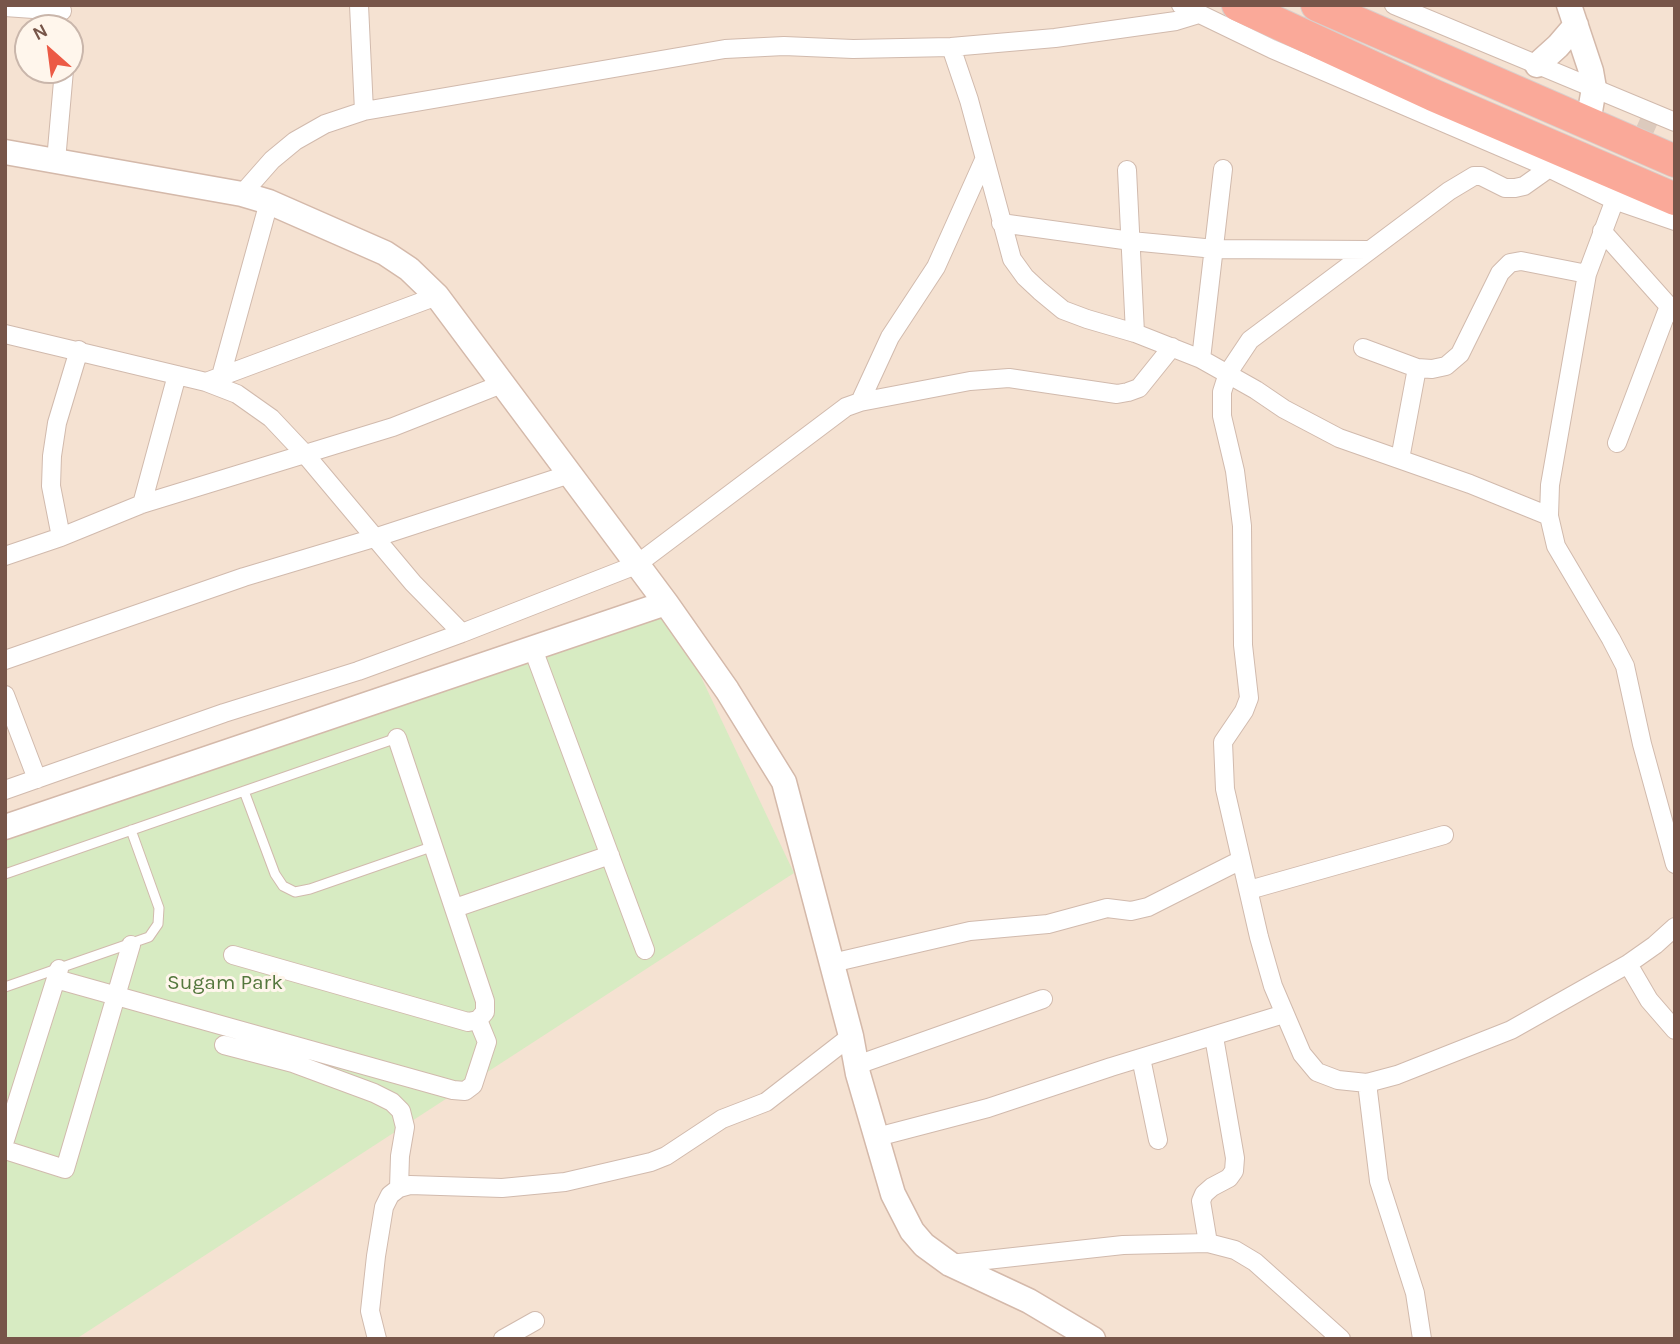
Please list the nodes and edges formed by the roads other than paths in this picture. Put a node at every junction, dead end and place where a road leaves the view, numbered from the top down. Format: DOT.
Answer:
graph roads {
  1 [pos="359,5"];
  2 [pos="1181,5"];
  3 [pos="1238,5"];
  4 [pos="1317,5"];
  5 [pos="1394,5"];
  6 [pos="5,7"];
  7 [pos="55,14"];
  8 [pos="1199,14"];
  9 [pos="1573,15"];
  10 [pos="951,47"];
  11 [pos="1538,65"];
  12 [pos="63,84"];
  13 [pos="1594,88"];
  14 [pos="364,111"];
  15 [pos="1675,122"];
  16 [pos="1588,123"];
  17 [pos="5,152"];
  18 [pos="984,160"];
  19 [pos="56,161"];
  20 [pos="1675,161"];
  21 [pos="1223,169"];
  22 [pos="1548,169"];
  23 [pos="1127,170"];
  24 [pos="242,194"];
  25 [pos="1616,197"];
  26 [pos="1675,200"];
  27 [pos="269,202"];
  28 [pos="1675,221"];
  29 [pos="1002,222"];
  30 [pos="1602,231"];
  31 [pos="1131,241"];
  32 [pos="1215,249"];
  33 [pos="1368,250"];
  34 [pos="1587,274"];
  35 [pos="437,296"];
  36 [pos="1672,310"];
  37 [pos="1135,332"];
  38 [pos="5,334"];
  39 [pos="1172,347"];
  40 [pos="1363,348"];
  41 [pos="79,351"];
  42 [pos="1201,359"];
  43 [pos="1417,368"];
  44 [pos="1228,373"];
  45 [pos="177,375"];
  46 [pos="214,379"];
  47 [pos="502,384"];
  48 [pos="860,401"];
  49 [pos="1617,443"];
  50 [pos="304,453"];
  51 [pos="1400,459"];
  52 [pos="570,474"];
  53 [pos="142,504"];
  54 [pos="1549,516"];
  55 [pos="61,537"];
  56 [pos="374,538"];
  57 [pos="5,556"];
  58 [pos="636,565"];
  59 [pos="666,603"];
  60 [pos="463,633"];
  61 [pos="533,649"];
  62 [pos="5,660"];
  63 [pos="5,695"];
  64 [pos="397,738"];
  65 [pos="37,779"];
  66 [pos="5,790"];
  67 [pos="244,791"];
  68 [pos="5,827"];
  69 [pos="131,830"];
  70 [pos="1444,835"];
  71 [pos="434,846"];
  72 [pos="610,855"];
  73 [pos="1241,860"];
  74 [pos="1675,864"];
  75 [pos="5,874"];
  76 [pos="1249,890"];
  77 [pos="454,908"];
  78 [pos="1675,927"];
  79 [pos="131,944"];
  80 [pos="645,950"];
  81 [pos="233,956"];
  82 [pos="832,963"];
  83 [pos="1628,964"];
  84 [pos="58,974"];
  85 [pos="5,987"];
  86 [pos="116,996"];
  87 [pos="1043,999"];
  88 [pos="1284,1014"];
  89 [pos="478,1020"];
  90 [pos="1675,1030"];
  91 [pos="851,1036"];
  92 [pos="1214,1037"];
  93 [pos="224,1045"];
  94 [pos="1141,1058"];
  95 [pos="857,1065"];
  96 [pos="1367,1083"];
  97 [pos="877,1137"];
  98 [pos="5,1140"];
  99 [pos="1158,1140"];
  100 [pos="5,1150"];
  101 [pos="400,1188"];
  102 [pos="1208,1243"];
  103 [pos="950,1264"];
  104 [pos="535,1321"];
  105 [pos="508,1338"];
  106 [pos="377,1339"];
  107 [pos="1093,1339"];
  108 [pos="1341,1339"];
  109 [pos="1422,1339"];
  1 -- 14 [label="street"];
  2 -- 8 [label="street"];
  3 -- 26 [label="highway"];
  4 -- 16 [label="highway"];
  5 -- 11 [label="street"];
  6 -- 7 [label="street"];
  8 -- 10 [label="street"];
  8 -- 22 [label="street"];
  9 -- 11 [label="street"];
  9 -- 13 [label="street"];
  10 -- 14 [label="street"];
  10 -- 18 [label="street"];
  11 -- 13 [label="street"];
  12 -- 19 [label="street"];
  13 -- 15 [label="street"];
  13 -- 16 [label="street"];
  14 -- 24 [label="street"];
  16 -- 20 [label="highway"];
  17 -- 19 [label="street"];
  18 -- 29 [label="street"];
  18 -- 48 [label="street"];
  19 -- 24 [label="street"];
  21 -- 32 [label="street"];
  22 -- 25 [label="street"];
  22 -- 33 [label="street"];
  23 -- 31 [label="street"];
  24 -- 27 [label="street"];
  25 -- 28 [label="street"];
  25 -- 30 [label="street"];
  27 -- 35 [label="street"];
  27 -- 46 [label="street"];
  29 -- 31 [label="street"];
  29 -- 37 [label="street"];
  30 -- 34 [label="street"];
  30 -- 36 [label="street"];
  31 -- 32 [label="street"];
  31 -- 37 [label="street"];
  32 -- 33 [label="street"];
  32 -- 42 [label="street"];
  33 -- 44 [label="street"];
  34 -- 43 [label="street"];
  34 -- 54 [label="street"];
  35 -- 46 [label="street"];
  35 -- 47 [label="street"];
  36 -- 49 [label="street"];
  37 -- 39 [label="street"];
  38 -- 41 [label="street"];
  39 -- 42 [label="street"];
  39 -- 48 [label="street"];
  40 -- 43 [label="street"];
  41 -- 45 [label="street"];
  41 -- 55 [label="street"];
  42 -- 44 [label="street"];
  43 -- 51 [label="street"];
  44 -- 51 [label="street"];
  44 -- 73 [label="street"];
  45 -- 46 [label="street"];
  45 -- 53 [label="street"];
  46 -- 50 [label="street"];
  47 -- 50 [label="street"];
  47 -- 52 [label="street"];
  48 -- 58 [label="street"];
  50 -- 53 [label="street"];
  50 -- 56 [label="street"];
  51 -- 54 [label="street"];
  52 -- 56 [label="street"];
  52 -- 58 [label="street"];
  53 -- 55 [label="street"];
  54 -- 74 [label="street"];
  55 -- 57 [label="street"];
  56 -- 60 [label="street"];
  56 -- 62 [label="street"];
  58 -- 59 [label="street"];
  58 -- 60 [label="street"];
  59 -- 61 [label="street"];
  59 -- 82 [label="street"];
  60 -- 65 [label="street"];
  61 -- 68 [label="street"];
  61 -- 72 [label="street"];
  63 -- 65 [label="street"];
  64 -- 67 [label="lane"];
  64 -- 71 [label="street"];
  65 -- 66 [label="street"];
  67 -- 69 [label="lane"];
  67 -- 71 [label="lane"];
  69 -- 75 [label="lane"];
  69 -- 79 [label="lane"];
  70 -- 76 [label="street"];
  71 -- 77 [label="street"];
  72 -- 77 [label="street"];
  72 -- 80 [label="street"];
  73 -- 76 [label="street"];
  73 -- 82 [label="street"];
  76 -- 88 [label="street"];
  77 -- 89 [label="street"];
  78 -- 83 [label="street"];
  79 -- 84 [label="lane"];
  79 -- 86 [label="street"];
  81 -- 89 [label="street"];
  82 -- 91 [label="street"];
  83 -- 90 [label="street"];
  83 -- 96 [label="street"];
  84 -- 85 [label="lane"];
  84 -- 86 [label="street"];
  84 -- 98 [label="street"];
  86 -- 89 [label="street"];
  86 -- 100 [label="street"];
  87 -- 95 [label="street"];
  88 -- 92 [label="street"];
  88 -- 96 [label="street"];
  91 -- 95 [label="street"];
  91 -- 101 [label="street"];
  92 -- 94 [label="street"];
  92 -- 102 [label="street"];
  93 -- 101 [label="street"];
  94 -- 97 [label="street"];
  94 -- 99 [label="street"];
  95 -- 97 [label="street"];
  96 -- 109 [label="street"];
  97 -- 103 [label="street"];
  101 -- 106 [label="street"];
  102 -- 103 [label="street"];
  102 -- 108 [label="street"];
  103 -- 107 [label="street"];
  104 -- 105 [label="street"];
}
